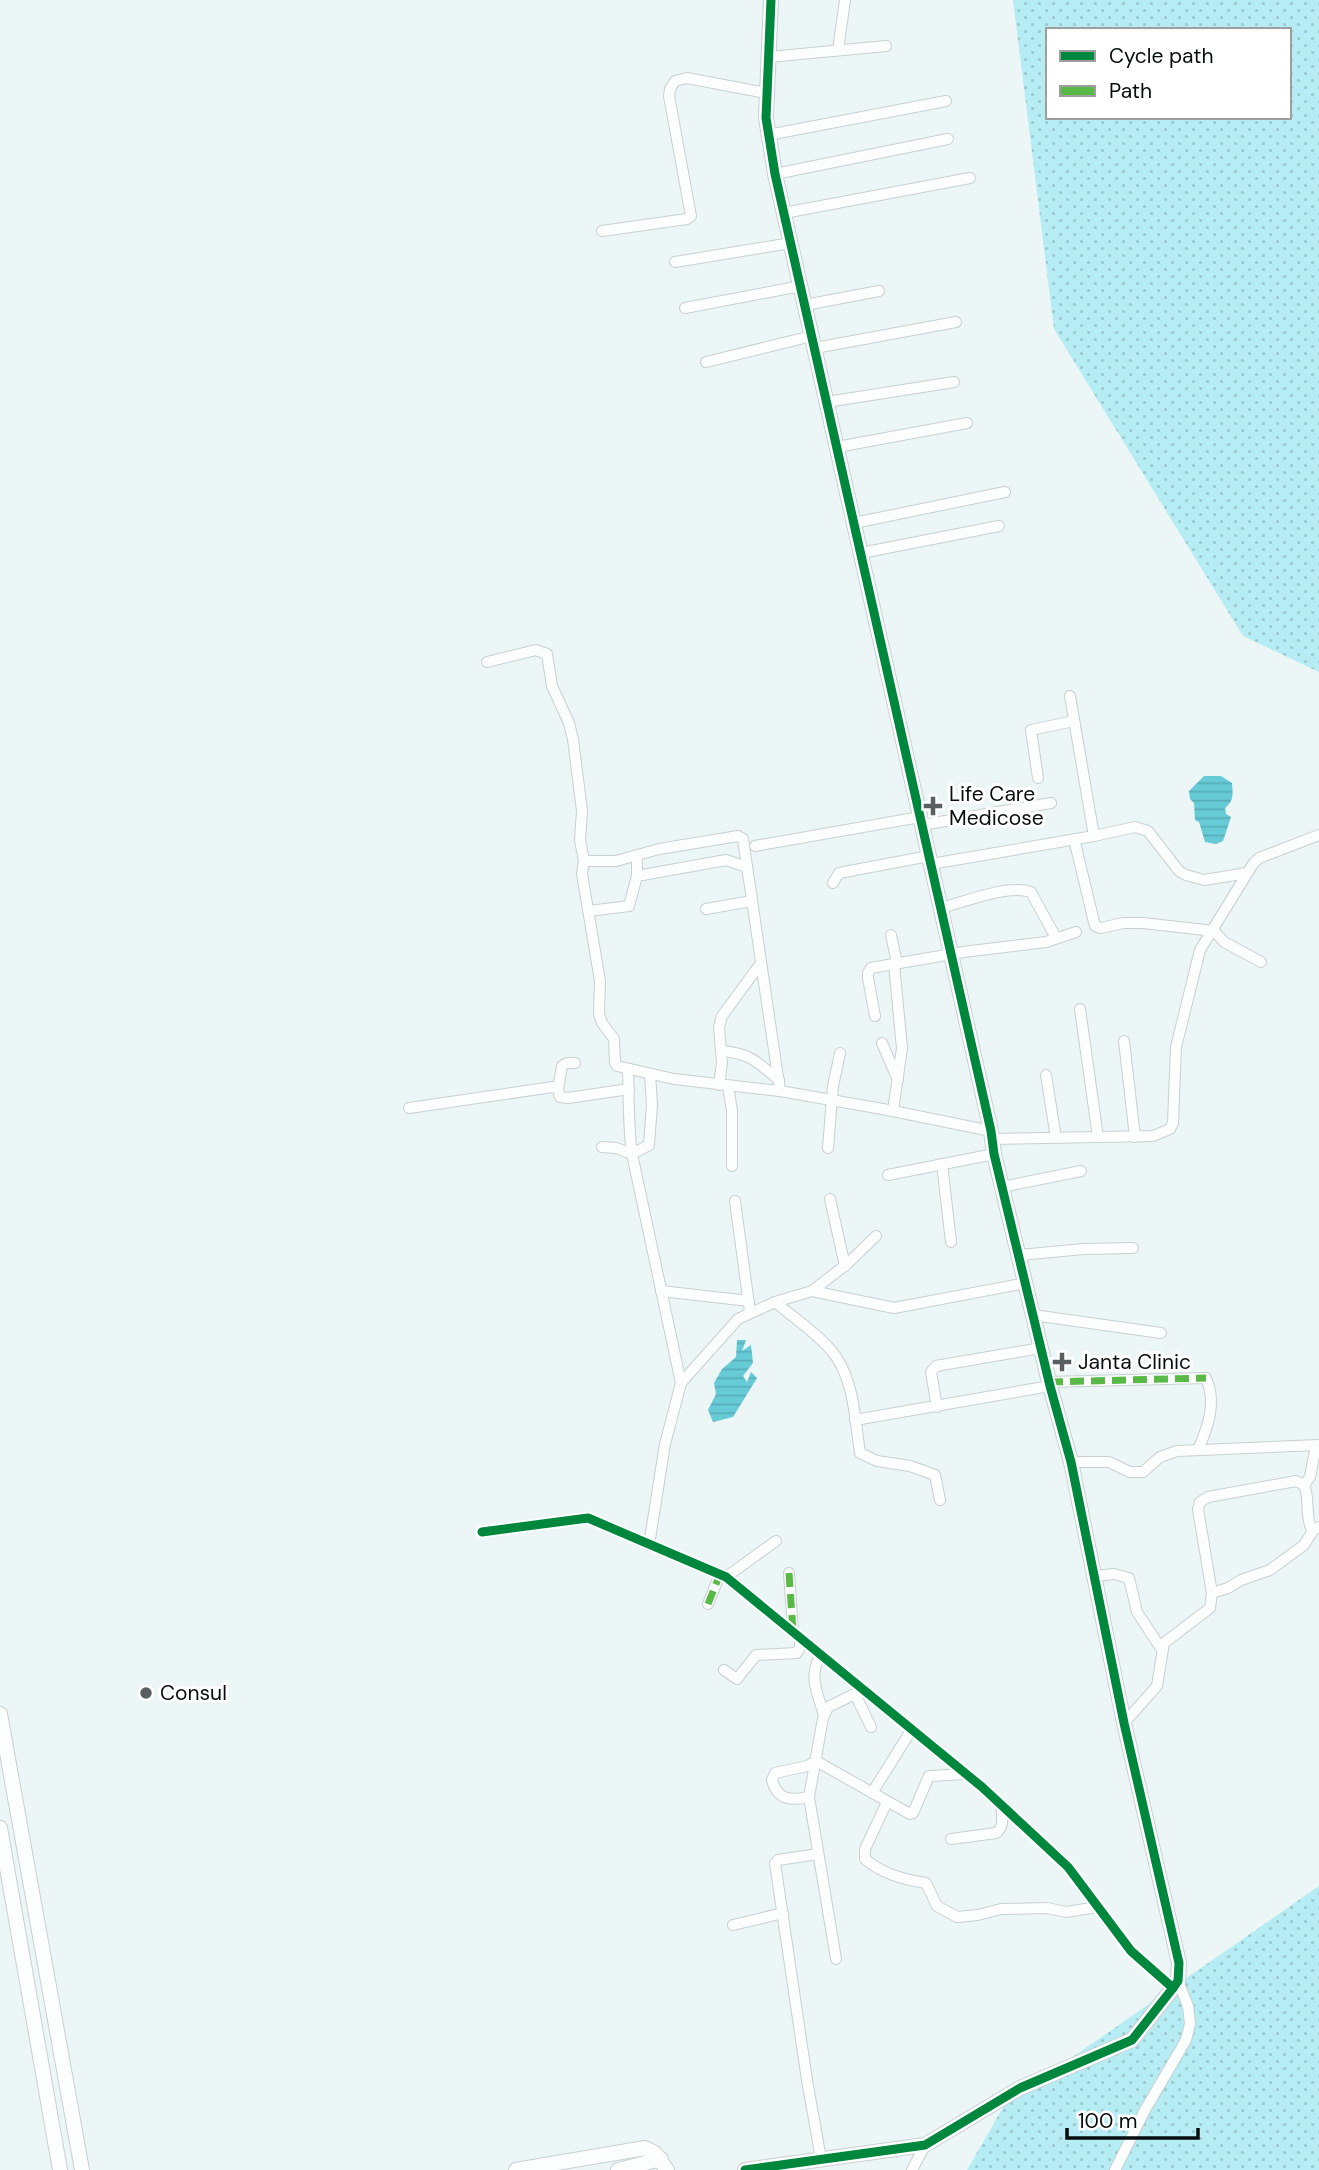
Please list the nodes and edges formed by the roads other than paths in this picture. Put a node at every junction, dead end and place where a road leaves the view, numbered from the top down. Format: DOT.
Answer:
graph roads {
  1 [pos="771,0"];
  2 [pos="845,0"];
  3 [pos="886,46"];
  4 [pos="838,50"];
  5 [pos="769,57"];
  6 [pos="766,93"];
  7 [pos="946,100"];
  8 [pos="768,135"];
  9 [pos="948,139"];
  10 [pos="775,174"];
  11 [pos="970,178"];
  12 [pos="784,214"];
  13 [pos="603,231"];
  14 [pos="791,243"];
  15 [pos="675,262"];
  16 [pos="801,286"];
  17 [pos="879,291"];
  18 [pos="805,305"];
  19 [pos="685,308"];
  20 [pos="956,321"];
  21 [pos="813,342"];
  22 [pos="706,362"];
  23 [pos="954,382"];
  24 [pos="827,402"];
  25 [pos="967,423"];
  26 [pos="837,447"];
  27 [pos="1005,492"];
  28 [pos="854,523"];
  29 [pos="999,526"];
  30 [pos="861,553"];
  31 [pos="487,662"];
  32 [pos="1070,696"];
  33 [pos="1029,718"];
  34 [pos="1074,721"];
  35 [pos="1031,730"];
  36 [pos="1038,778"];
  37 [pos="1051,803"];
  38 [pos="921,821"];
  39 [pos="1319,835"];
  40 [pos="1094,836"];
  41 [pos="1074,839"];
  42 [pos="755,846"];
  43 [pos="637,856"];
  44 [pos="584,860"];
  45 [pos="930,860"];
  46 [pos="747,867"];
  47 [pos="1247,873"];
  48 [pos="637,876"];
  49 [pos="833,883"];
  50 [pos="752,901"];
  51 [pos="941,908"];
  52 [pos="706,909"];
  53 [pos="589,911"];
  54 [pos="1214,931"];
  55 [pos="1076,932"];
  56 [pos="891,935"];
  57 [pos="1056,938"];
  58 [pos="951,955"];
  59 [pos="1261,962"];
  60 [pos="761,963"];
  61 [pos="895,963"];
  62 [pos="1080,1009"];
  63 [pos="875,1016"];
  64 [pos="1124,1041"];
  65 [pos="882,1043"];
  66 [pos="721,1051"];
  67 [pos="840,1053"];
  68 [pos="575,1063"];
  69 [pos="628,1069"];
  70 [pos="650,1074"];
  71 [pos="1046,1075"];
  72 [pos="898,1080"];
  73 [pos="724,1086"];
  74 [pos="779,1086"];
  75 [pos="558,1089"];
  76 [pos="629,1089"];
  77 [pos="831,1100"];
  78 [pos="409,1108"];
  79 [pos="893,1111"];
  80 [pos="1098,1137"];
  81 [pos="1135,1137"];
  82 [pos="1056,1138"];
  83 [pos="992,1141"];
  84 [pos="602,1147"];
  85 [pos="828,1148"];
  86 [pos="632,1154"];
  87 [pos="942,1164"];
  88 [pos="733,1166"];
  89 [pos="1081,1171"];
  90 [pos="888,1175"];
  91 [pos="1002,1187"];
  92 [pos="830,1199"];
  93 [pos="735,1201"];
  94 [pos="876,1236"];
  95 [pos="951,1242"];
  96 [pos="1133,1248"];
  97 [pos="1019,1255"];
  98 [pos="845,1266"];
  99 [pos="1026,1283"];
  100 [pos="662,1291"];
  101 [pos="812,1291"];
  102 [pos="775,1302"];
  103 [pos="749,1307"];
  104 [pos="1033,1315"];
  105 [pos="1161,1333"];
  106 [pos="1041,1348"];
  107 [pos="681,1383"];
  108 [pos="1049,1384"];
  109 [pos="937,1407"];
  110 [pos="855,1420"];
  111 [pos="1318,1446"];
  112 [pos="1198,1450"];
  113 [pos="1071,1462"];
  114 [pos="1304,1485"];
  115 [pos="940,1500"];
  116 [pos="1317,1528"];
  117 [pos="482,1532"];
  118 [pos="776,1541"];
  119 [pos="649,1545"];
  120 [pos="789,1573"];
  121 [pos="723,1576"];
  122 [pos="1094,1576"];
  123 [pos="1212,1593"];
  124 [pos="708,1604"];
  125 [pos="797,1634"];
  126 [pos="1162,1650"];
  127 [pos="821,1654"];
  128 [pos="724,1670"];
  129 [pos="859,1692"];
  130 [pos="0,1714"];
  131 [pos="824,1715"];
  132 [pos="1124,1723"];
  133 [pos="871,1727"];
  134 [pos="912,1729"];
  135 [pos="816,1761"];
  136 [pos="966,1774"];
  137 [pos="872,1793"];
  138 [pos="809,1797"];
  139 [pos="887,1802"];
  140 [pos="1001,1805"];
  141 [pos="0,1828"];
  142 [pos="951,1839"];
  143 [pos="818,1854"];
  144 [pos="1098,1907"];
  145 [pos="783,1913"];
  146 [pos="733,1925"];
  147 [pos="836,1959"];
  148 [pos="1175,1985"];
  149 [pos="69,2097"];
  150 [pos="49,2101"];
  151 [pos="925,2145"];
  152 [pos="821,2159"];
  153 [pos="664,2164"];
  154 [pos="60,2170"];
  155 [pos="82,2170"];
  156 [pos="516,2170"];
  157 [pos="618,2170"];
  158 [pos="745,2170"];
  159 [pos="912,2170"];
  160 [pos="1115,2170"];
  1 -- 5 [label="street"];
  2 -- 4 [label="street"];
  3 -- 4 [label="street"];
  4 -- 5 [label="street"];
  5 -- 6 [label="street"];
  6 -- 8 [label="street"];
  6 -- 13 [label="street"];
  7 -- 8 [label="street"];
  8 -- 10 [label="street"];
  9 -- 10 [label="street"];
  10 -- 12 [label="street"];
  11 -- 12 [label="street"];
  12 -- 14 [label="street"];
  14 -- 15 [label="street"];
  14 -- 16 [label="street"];
  16 -- 18 [label="street"];
  16 -- 19 [label="street"];
  17 -- 18 [label="street"];
  18 -- 21 [label="street"];
  20 -- 21 [label="street"];
  21 -- 22 [label="street"];
  21 -- 24 [label="street"];
  23 -- 24 [label="street"];
  24 -- 26 [label="street"];
  25 -- 26 [label="street"];
  26 -- 28 [label="street"];
  27 -- 28 [label="street"];
  28 -- 30 [label="street"];
  29 -- 30 [label="street"];
  30 -- 38 [label="street"];
  31 -- 44 [label="street"];
  32 -- 34 [label="street"];
  33 -- 35 [label="street"];
  34 -- 35 [label="street"];
  34 -- 40 [label="street"];
  35 -- 36 [label="street"];
  37 -- 38 [label="street"];
  38 -- 42 [label="street"];
  38 -- 45 [label="street"];
  39 -- 47 [label="street"];
  40 -- 41 [label="street"];
  40 -- 47 [label="street"];
  41 -- 45 [label="street"];
  41 -- 54 [label="street"];
  43 -- 44 [label="street"];
  43 -- 46 [label="street"];
  43 -- 48 [label="street"];
  44 -- 53 [label="street"];
  45 -- 49 [label="street"];
  45 -- 51 [label="street"];
  46 -- 48 [label="street"];
  46 -- 50 [label="street"];
  47 -- 54 [label="street"];
  48 -- 53 [label="street"];
  50 -- 52 [label="street"];
  50 -- 60 [label="street"];
  51 -- 57 [label="street"];
  51 -- 58 [label="street"];
  53 -- 69 [label="street"];
  54 -- 59 [label="street"];
  54 -- 81 [label="street"];
  55 -- 57 [label="street"];
  56 -- 61 [label="street"];
  57 -- 58 [label="street"];
  58 -- 61 [label="street"];
  58 -- 83 [label="street"];
  60 -- 66 [label="street"];
  60 -- 74 [label="street"];
  61 -- 63 [label="street"];
  61 -- 72 [label="street"];
  62 -- 80 [label="street"];
  64 -- 81 [label="street"];
  65 -- 72 [label="street"];
  66 -- 73 [label="street"];
  66 -- 74 [label="street"];
  67 -- 77 [label="street"];
  68 -- 75 [label="street"];
  69 -- 70 [label="street"];
  69 -- 76 [label="street"];
  70 -- 73 [label="street"];
  70 -- 86 [label="street"];
  71 -- 82 [label="street"];
  72 -- 79 [label="street"];
  73 -- 74 [label="street"];
  73 -- 88 [label="street"];
  74 -- 77 [label="street"];
  75 -- 76 [label="street"];
  75 -- 78 [label="street"];
  76 -- 86 [label="street"];
  77 -- 79 [label="street"];
  77 -- 85 [label="street"];
  79 -- 83 [label="street"];
  80 -- 81 [label="street"];
  80 -- 82 [label="street"];
  82 -- 83 [label="street"];
  83 -- 87 [label="street"];
  83 -- 91 [label="street"];
  84 -- 86 [label="street"];
  86 -- 100 [label="street"];
  87 -- 90 [label="street"];
  87 -- 95 [label="street"];
  89 -- 91 [label="street"];
  91 -- 97 [label="street"];
  92 -- 98 [label="street"];
  93 -- 103 [label="street"];
  94 -- 98 [label="street"];
  96 -- 97 [label="street"];
  97 -- 99 [label="street"];
  98 -- 101 [label="street"];
  99 -- 101 [label="street"];
  99 -- 104 [label="street"];
  100 -- 103 [label="street"];
  100 -- 107 [label="street"];
  101 -- 102 [label="street"];
  102 -- 103 [label="street"];
  102 -- 110 [label="street"];
  103 -- 107 [label="street"];
  104 -- 105 [label="street"];
  104 -- 106 [label="street"];
  106 -- 108 [label="street"];
  106 -- 109 [label="street"];
  107 -- 119 [label="street"];
  108 -- 109 [label="street"];
  108 -- 112 [label="street"];
  108 -- 113 [label="street"];
  109 -- 110 [label="street"];
  110 -- 115 [label="street"];
  111 -- 112 [label="street"];
  111 -- 114 [label="street"];
  112 -- 113 [label="street"];
  113 -- 122 [label="street"];
  114 -- 116 [label="street"];
  114 -- 123 [label="street"];
  116 -- 123 [label="street"];
  117 -- 119 [label="street"];
  118 -- 121 [label="street"];
  119 -- 121 [label="street"];
  120 -- 125 [label="street"];
  121 -- 124 [label="street"];
  121 -- 125 [label="street"];
  122 -- 126 [label="street"];
  122 -- 132 [label="street"];
  123 -- 126 [label="street"];
  125 -- 127 [label="street"];
  125 -- 128 [label="street"];
  126 -- 132 [label="street"];
  127 -- 129 [label="street"];
  127 -- 131 [label="street"];
  129 -- 131 [label="street"];
  129 -- 133 [label="street"];
  129 -- 134 [label="street"];
  130 -- 149 [label="street"];
  131 -- 135 [label="street"];
  132 -- 148 [label="street"];
  134 -- 136 [label="street"];
  134 -- 137 [label="street"];
  135 -- 137 [label="street"];
  135 -- 138 [label="street"];
  135 -- 138 [label="street"];
  136 -- 139 [label="street"];
  136 -- 140 [label="street"];
  137 -- 139 [label="street"];
  138 -- 143 [label="street"];
  139 -- 144 [label="street"];
  140 -- 142 [label="street"];
  140 -- 144 [label="street"];
  141 -- 150 [label="street"];
  143 -- 145 [label="street"];
  143 -- 147 [label="street"];
  144 -- 148 [label="street"];
  145 -- 146 [label="street"];
  145 -- 152 [label="street"];
  148 -- 151 [label="street"];
  148 -- 160 [label="street"];
  149 -- 150 [label="street"];
  149 -- 155 [label="street"];
  150 -- 154 [label="street"];
  151 -- 152 [label="street"];
  151 -- 159 [label="street"];
  152 -- 158 [label="street"];
  153 -- 156 [label="street"];
  153 -- 157 [label="street"];
}
